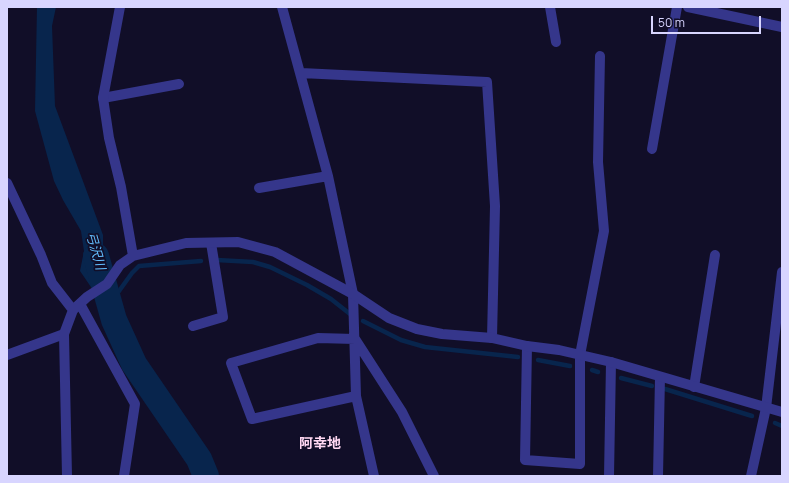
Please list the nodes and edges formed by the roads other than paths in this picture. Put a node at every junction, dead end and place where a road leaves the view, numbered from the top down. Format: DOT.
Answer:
graph roads {
  1 [pos="120,7"];
  2 [pos="282,7"];
  3 [pos="550,7"];
  4 [pos="677,7"];
  5 [pos="688,7"];
  6 [pos="782,27"];
  7 [pos="556,42"];
  8 [pos="600,56"];
  9 [pos="301,72"];
  10 [pos="180,84"];
  11 [pos="103,98"];
  12 [pos="652,149"];
  13 [pos="328,176"];
  14 [pos="7,183"];
  15 [pos="259,188"];
  16 [pos="211,243"];
  17 [pos="715,255"];
  18 [pos="133,256"];
  19 [pos="782,272"];
  20 [pos="352,294"];
  21 [pos="80,303"];
  22 [pos="193,326"];
  23 [pos="64,334"];
  24 [pos="492,338"];
  25 [pos="356,339"];
  26 [pos="527,346"];
  27 [pos="7,355"];
  28 [pos="580,355"];
  29 [pos="611,362"];
  30 [pos="660,377"];
  31 [pos="694,387"];
  32 [pos="356,396"];
  33 [pos="766,408"];
  34 [pos="782,412"];
  35 [pos="67,476"];
  36 [pos="124,476"];
  37 [pos="374,476"];
  38 [pos="434,476"];
  39 [pos="609,476"];
  40 [pos="658,476"];
  41 [pos="751,476"];
  1 -- 11 [label="street"];
  2 -- 9 [label="street"];
  3 -- 7 [label="street"];
  4 -- 12 [label="street"];
  5 -- 6 [label="street"];
  8 -- 28 [label="street"];
  9 -- 13 [label="street"];
  9 -- 24 [label="street"];
  10 -- 11 [label="street"];
  11 -- 18 [label="street"];
  13 -- 15 [label="street"];
  13 -- 20 [label="street"];
  14 -- 21 [label="street"];
  16 -- 18 [label="street"];
  16 -- 20 [label="street"];
  16 -- 22 [label="street"];
  17 -- 31 [label="street"];
  18 -- 21 [label="street"];
  19 -- 33 [label="street"];
  20 -- 24 [label="street"];
  20 -- 25 [label="street"];
  21 -- 23 [label="street"];
  21 -- 36 [label="street"];
  23 -- 27 [label="street"];
  23 -- 35 [label="street"];
  24 -- 26 [label="street"];
  25 -- 32 [label="street"];
  25 -- 32 [label="street"];
  25 -- 38 [label="street"];
  26 -- 28 [label="street"];
  26 -- 28 [label="street"];
  28 -- 29 [label="street"];
  29 -- 30 [label="street"];
  29 -- 39 [label="street"];
  30 -- 31 [label="street"];
  30 -- 40 [label="street"];
  31 -- 33 [label="street"];
  32 -- 37 [label="street"];
  33 -- 34 [label="street"];
  33 -- 41 [label="street"];
}
